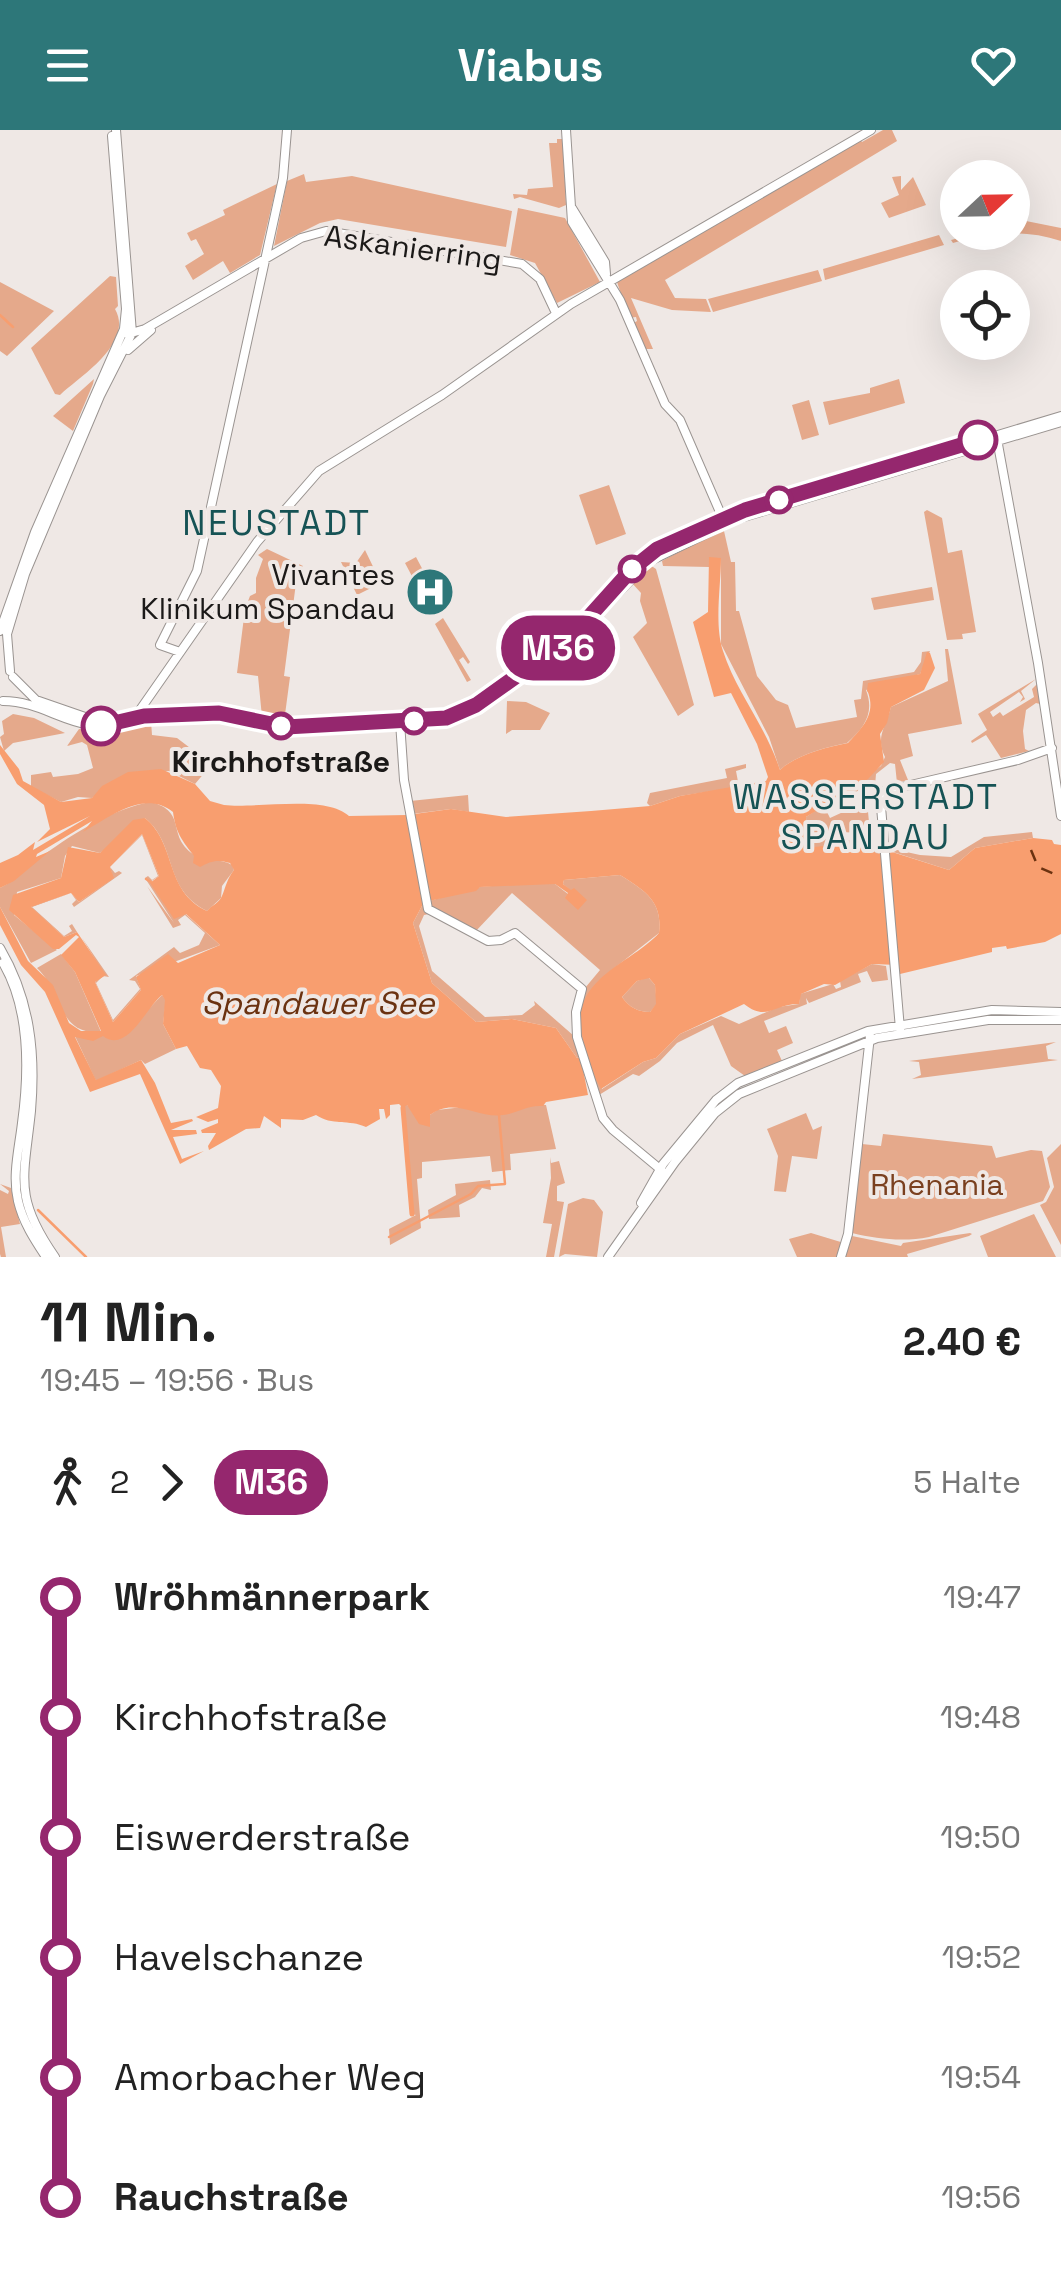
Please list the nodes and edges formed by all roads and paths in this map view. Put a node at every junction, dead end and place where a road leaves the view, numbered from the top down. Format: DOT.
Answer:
graph roads {
  1 [pos="114,130"];
  2 [pos="286,130"];
  3 [pos="566,130"];
  4 [pos="871,130"];
  5 [pos="266,258"];
  6 [pos="607,280"];
  7 [pos="170,314"];
  8 [pos="554,315"];
  9 [pos="128,330"];
  10 [pos="142,337"];
  11 [pos="124,353"];
  12 [pos="108,373"];
  13 [pos="1061,419"];
  14 [pos="998,437"];
  15 [pos="724,520"];
  16 [pos="0,631"];
  17 [pos="180,652"];
  18 [pos="0,662"];
  19 [pos="11,674"];
  20 [pos="2,702"];
  21 [pos="135,717"];
  22 [pos="121,720"];
  23 [pos="400,722"];
  24 [pos="1052,748"];
  25 [pos="1054,760"];
  26 [pos="1061,777"];
  27 [pos="1061,814"];
  28 [pos="0,948"];
  29 [pos="0,958"];
  30 [pos="1061,1012"];
  31 [pos="1061,1020"];
  32 [pos="916,1027"];
  33 [pos="877,1030"];
  34 [pos="900,1030"];
  35 [pos="870,1040"];
  36 [pos="731,1093"];
  37 [pos="663,1171"];
  38 [pos="46,1257"];
  39 [pos="54,1257"];
  40 [pos="608,1257"];
  41 [pos="842,1257"];
  1 -- 9 [label="main road"];
  2 -- 5 [label="main road"];
  3 -- 6 [label="main road"];
  4 -- 6 [label="main road"];
  5 -- 7 [label="main road, Askanierring"];
  5 -- 8 [label="main road, Askanierring"];
  5 -- 17 [label="main road"];
  6 -- 8 [label="main road"];
  6 -- 15 [label="main road"];
  7 -- 9 [label="main road, Askanierring"];
  7 -- 10 [label="main road, Askanierring"];
  8 -- 17 [label="main road"];
  9 -- 10 [label="main road"];
  9 -- 11 [label="main road"];
  9 -- 12 [label="main road"];
  10 -- 11 [label="main road, Askanierring"];
  11 -- 12 [label="main road"];
  12 -- 16 [label="main road"];
  12 -- 19 [label="main road"];
  13 -- 14 [label="main road"];
  14 -- 15 [label="main road"];
  14 -- 24 [label="main road"];
  15 -- 23 [label="main road"];
  17 -- 21 [label="main road"];
  18 -- 19 [label="main road"];
  19 -- 20 [label="main road"];
  19 -- 22 [label="main road"];
  20 -- 22 [label="main road"];
  21 -- 22 [label="main road"];
  21 -- 23 [label="main road"];
  23 -- 37 [label="main road"];
  24 -- 25 [label="main road"];
  24 -- 34 [label="main road"];
  25 -- 26 [label="main road"];
  25 -- 27 [label="main road"];
  28 -- 39 [label="main road"];
  29 -- 38 [label="main road"];
  30 -- 32 [label="main road"];
  31 -- 32 [label="main road"];
  32 -- 34 [label="main road"];
  33 -- 34 [label="main road"];
  33 -- 35 [label="main road"];
  33 -- 36 [label="main road"];
  34 -- 35 [label="main road"];
  35 -- 36 [label="main road"];
  35 -- 41 [label="main road"];
  36 -- 37 [label="main road"];
  37 -- 40 [label="main road"];
}
